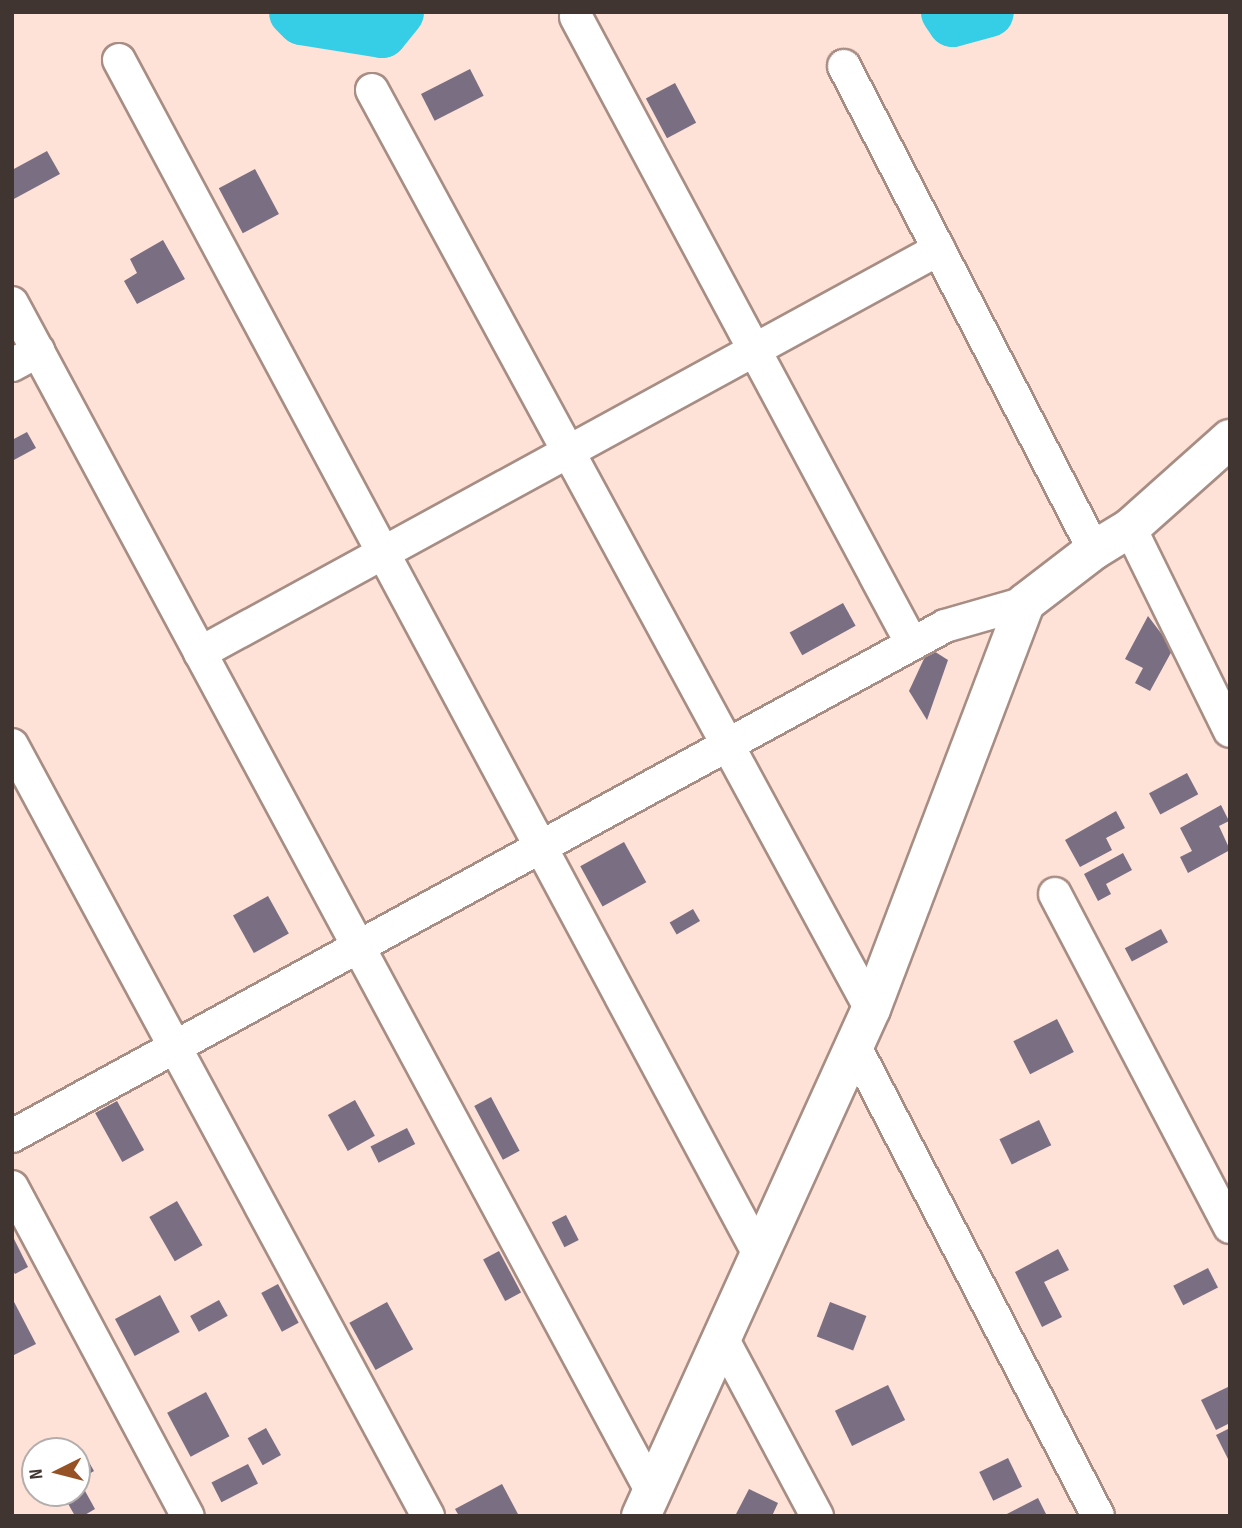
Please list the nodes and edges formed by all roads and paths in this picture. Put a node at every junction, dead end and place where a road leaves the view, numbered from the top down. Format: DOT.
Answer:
graph roads {
  1 [pos="576,17"];
  2 [pos="119,61"];
  3 [pos="844,66"];
  4 [pos="372,89"];
  5 [pos="939,249"];
  6 [pos="12,303"];
  7 [pos="755,350"];
  8 [pos="25,358"];
  9 [pos="1230,439"];
  10 [pos="568,452"];
  11 [pos="1130,527"];
  12 [pos="1094,550"];
  13 [pos="384,553"];
  14 [pos="1025,603"];
  15 [pos="912,644"];
  16 [pos="201,653"];
  17 [pos="1230,731"];
  18 [pos="12,745"];
  19 [pos="727,745"];
  20 [pos="541,847"];
  21 [pos="1055,894"];
  22 [pos="359,946"];
  23 [pos="871,1009"];
  24 [pos="855,1045"];
  25 [pos="175,1047"];
  26 [pos="12,1136"];
  27 [pos="12,1187"];
  28 [pos="1230,1227"];
  29 [pos="760,1254"];
  30 [pos="722,1338"];
  31 [pos="647,1504"];
  32 [pos="188,1516"];
  33 [pos="428,1516"];
  34 [pos="817,1516"];
  35 [pos="1098,1516"];
  1 -- 7 [label="street"];
  2 -- 13 [label="street"];
  3 -- 5 [label="street"];
  4 -- 10 [label="street"];
  5 -- 7 [label="street"];
  5 -- 12 [label="street"];
  6 -- 8 [label="street"];
  7 -- 10 [label="street"];
  7 -- 15 [label="street"];
  8 -- 16 [label="street"];
  9 -- 11 [label="street"];
  10 -- 13 [label="street"];
  10 -- 19 [label="street"];
  11 -- 12 [label="street"];
  11 -- 17 [label="street"];
  12 -- 14 [label="street"];
  13 -- 16 [label="street"];
  13 -- 20 [label="street"];
  14 -- 15 [label="street"];
  14 -- 23 [label="street"];
  15 -- 19 [label="street"];
  16 -- 22 [label="street"];
  18 -- 25 [label="street"];
  19 -- 20 [label="street"];
  19 -- 23 [label="street"];
  20 -- 22 [label="street"];
  20 -- 29 [label="street"];
  21 -- 28 [label="street"];
  22 -- 25 [label="street"];
  22 -- 31 [label="street"];
  23 -- 24 [label="street"];
  24 -- 29 [label="street"];
  24 -- 35 [label="street"];
  25 -- 26 [label="street"];
  25 -- 33 [label="street"];
  27 -- 32 [label="street"];
  29 -- 30 [label="street"];
  30 -- 31 [label="street"];
  30 -- 34 [label="street"];
}
